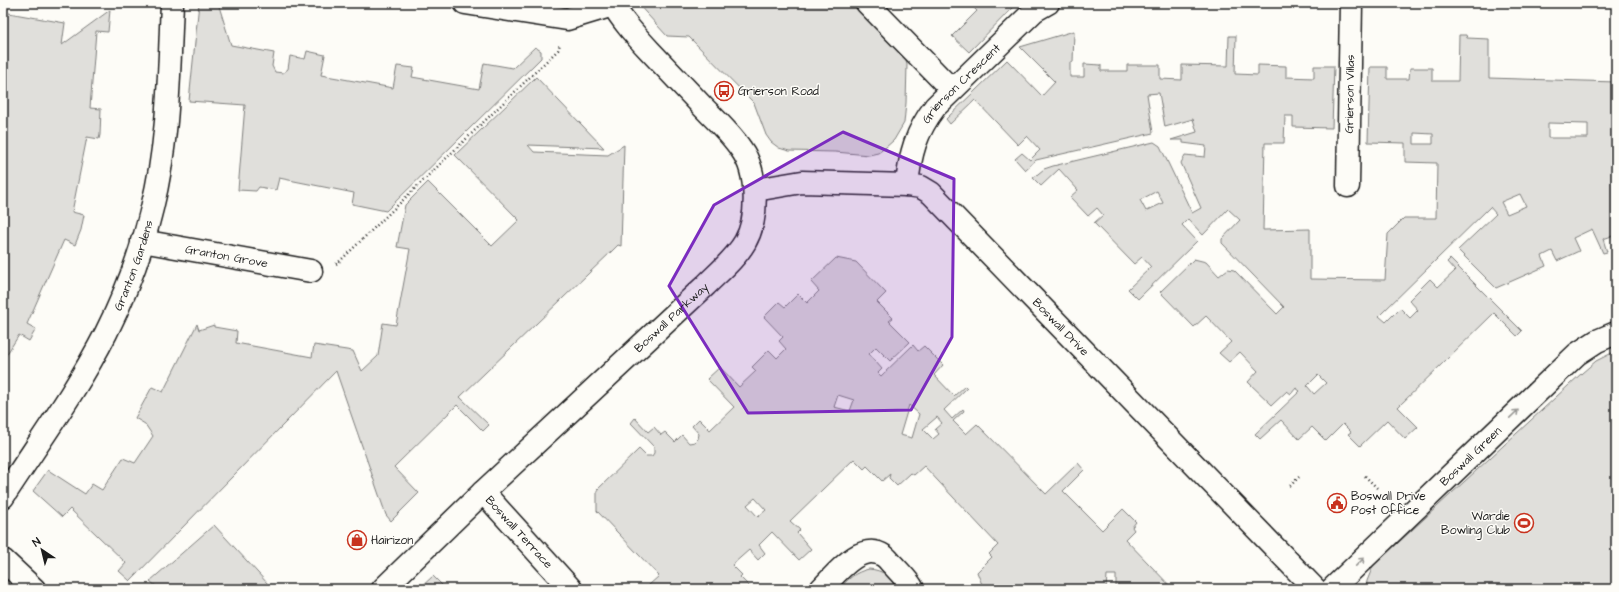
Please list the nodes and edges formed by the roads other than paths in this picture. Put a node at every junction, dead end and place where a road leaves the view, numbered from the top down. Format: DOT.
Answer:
graph roads {
  1 [pos="172,3"];
  2 [pos="465,3"];
  3 [pos="867,3"];
  4 [pos="1048,3"];
  5 [pos="1351,3"];
  6 [pos="613,4"];
  7 [pos="951,89"];
  8 [pos="907,185"];
  9 [pos="1348,186"];
  10 [pos="755,190"];
  11 [pos="142,241"];
  12 [pos="311,271"];
  13 [pos="1616,333"];
  14 [pos="483,492"];
  15 [pos="3,497"];
  16 [pos="3,560"];
  17 [pos="34,589"];
  18 [pos="383,589"];
  19 [pos="571,589"];
  20 [pos="821,589"];
  21 [pos="913,589"];
  22 [pos="1314,589"];
  23 [pos="1332,589"];
  1 -- 11 [label="street, Granton Gardens"];
  2 -- 6 [label="street"];
  3 -- 7 [label="street"];
  4 -- 7 [label="street, Grierson Crescent"];
  5 -- 9 [label="street, Grierson Villas"];
  6 -- 10 [label="street, Boswall Parkway"];
  7 -- 8 [label="street, Grierson Crescent"];
  8 -- 10 [label="street, Boswall Drive"];
  8 -- 22 [label="street, Boswall Drive"];
  10 -- 14 [label="street, Boswall Parkway"];
  11 -- 12 [label="street, Granton Grove"];
  11 -- 15 [label="street, Granton Gardens"];
  23 -- 13 [label="street, Boswall Green, one-way"];
  14 -- 18 [label="street, Boswall Parkway"];
  14 -- 19 [label="street, Boswall Terrace"];
  16 -- 17 [label="street"];
  20 -- 21 [label="street"];
}
